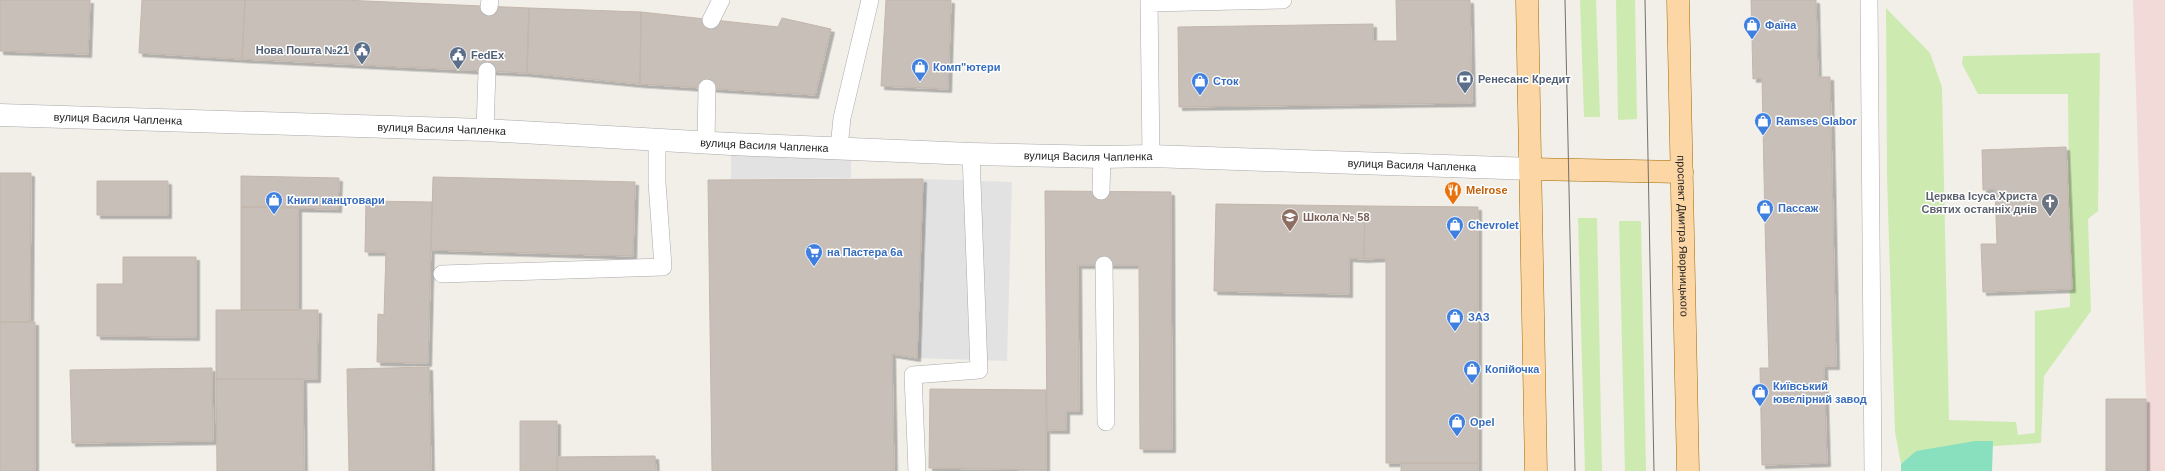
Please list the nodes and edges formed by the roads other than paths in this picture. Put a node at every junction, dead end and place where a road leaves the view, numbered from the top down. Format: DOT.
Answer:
graph roads {
  1 [pos="721,0"];
  2 [pos="870,0"];
  3 [pos="1283,0"];
  4 [pos="1527,0"];
  5 [pos="1678,0"];
  6 [pos="1869,0"];
  7 [pos="1149,1"];
  8 [pos="711,20"];
  9 [pos="487,71"];
  10 [pos="707,88"];
  11 [pos="0,116"];
  12 [pos="485,130"];
  13 [pos="657,141"];
  14 [pos="706,142"];
  15 [pos="839,148"];
  16 [pos="971,154"];
  17 [pos="1151,156"];
  18 [pos="1102,157"];
  19 [pos="1530,169"];
  20 [pos="1682,172"];
  21 [pos="1101,191"];
  22 [pos="1104,265"];
  23 [pos="442,274"];
  24 [pos="1106,422"];
  25 [pos="917,471"];
  26 [pos="1536,471"];
  27 [pos="1688,471"];
  28 [pos="1873,471"];
  1 -- 8 [label="lane"];
  2 -- 15 [label="lane"];
  3 -- 7 [label="lane"];
  4 -- 19 [label="main road"];
  5 -- 20 [label="main road, проспект Дмитра Яворницького"];
  6 -- 28 [label="lane"];
  7 -- 17 [label="lane"];
  9 -- 12 [label="lane"];
  10 -- 14 [label="lane"];
  11 -- 12 [label="street, вулиця Василя Чапленка"];
  12 -- 13 [label="street, вулиця Василя Чапленка"];
  13 -- 14 [label="street, вулиця Василя Чапленка"];
  13 -- 23 [label="lane"];
  14 -- 15 [label="street, вулиця Василя Чапленка"];
  15 -- 16 [label="street, вулиця Василя Чапленка"];
  16 -- 18 [label="street, вулиця Василя Чапленка"];
  16 -- 25 [label="lane"];
  17 -- 18 [label="street, вулиця Василя Чапленка"];
  17 -- 19 [label="street, вулиця Василя Чапленка"];
  18 -- 21 [label="lane"];
  19 -- 20 [label="main road"];
  19 -- 26 [label="main road"];
  20 -- 27 [label="main road, проспект Дмитра Яворницького"];
  22 -- 24 [label="lane"];
}
